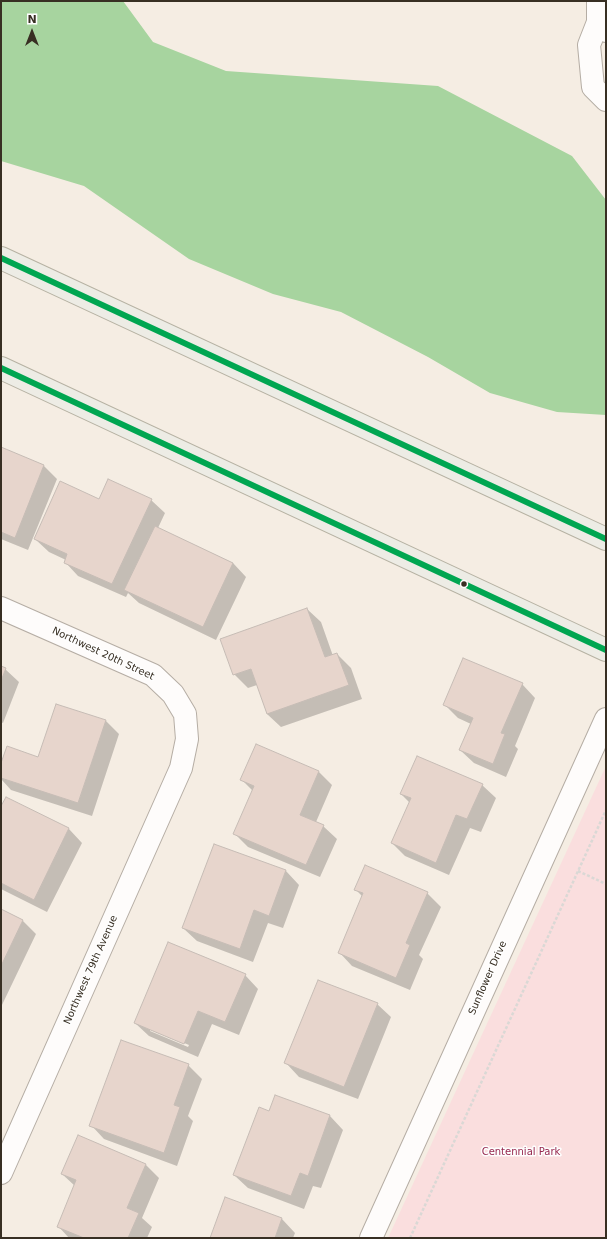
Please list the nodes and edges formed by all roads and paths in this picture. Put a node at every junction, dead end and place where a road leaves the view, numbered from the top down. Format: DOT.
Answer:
graph roads {
  1 [pos="602,19"];
  2 [pos="606,100"];
  3 [pos="1,258"];
  4 [pos="1,368"];
  5 [pos="606,539"];
  6 [pos="1,608"];
  7 [pos="606,650"];
  8 [pos="606,718"];
  9 [pos="181,768"];
  10 [pos="606,810"];
  11 [pos="578,872"];
  12 [pos="606,884"];
  13 [pos="1,1173"];
  14 [pos="371,1238"];
  15 [pos="410,1238"];
  1 -- 2 [label="street"];
  3 -- 5 [label="main road"];
  4 -- 7 [label="main road"];
  6 -- 9 [label="street, Northwest 20th Street"];
  8 -- 14 [label="street, Sunflower Drive"];
  9 -- 13 [label="street, Northwest 79th Avenue"];
  10 -- 11 [label="path"];
  11 -- 12 [label="path"];
  11 -- 15 [label="path"];
}
